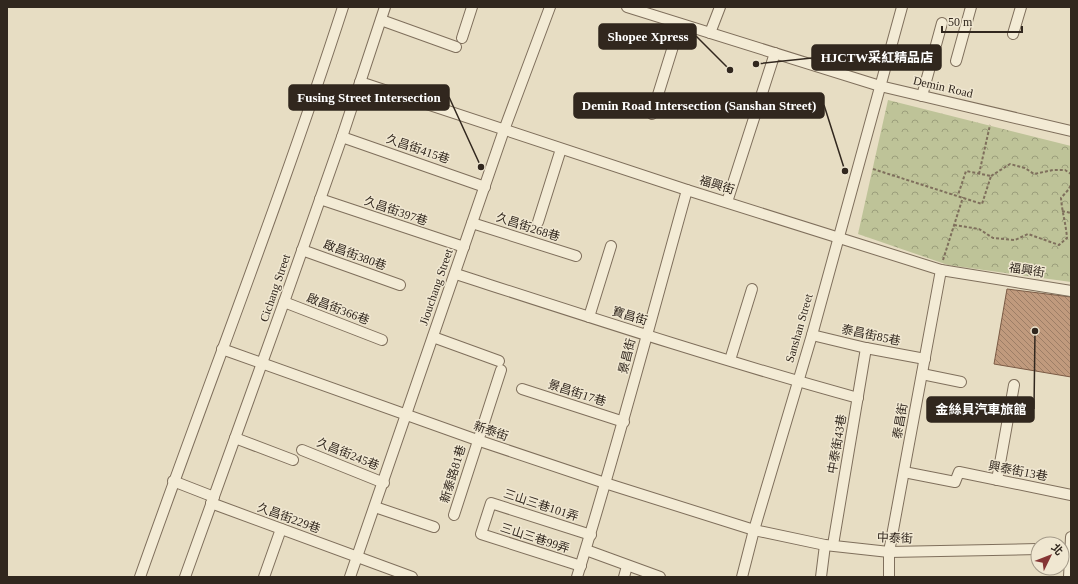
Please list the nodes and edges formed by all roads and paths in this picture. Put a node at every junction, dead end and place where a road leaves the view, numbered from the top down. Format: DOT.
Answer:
graph roads {
  1 [pos="343,7"];
  2 [pos="385,7"];
  3 [pos="472,7"];
  4 [pos="550,7"];
  5 [pos="627,7"];
  6 [pos="720,7"];
  7 [pos="902,7"];
  8 [pos="971,7"];
  9 [pos="1021,7"];
  10 [pos="381,20"];
  11 [pos="942,23"];
  12 [pos="680,24"];
  13 [pos="710,33"];
  14 [pos="1013,34"];
  15 [pos="776,54"];
  16 [pos="956,61"];
  17 [pos="360,82"];
  18 [pos="880,86"];
  19 [pos="922,96"];
  20 [pos="652,114"];
  21 [pos="990,125"];
  22 [pos="504,130"];
  23 [pos="1071,131"];
  24 [pos="342,137"];
  25 [pos="561,149"];
  26 [pos="873,169"];
  27 [pos="979,174"];
  28 [pos="1071,174"];
  29 [pos="991,176"];
  30 [pos="1071,184"];
  31 [pos="485,187"];
  32 [pos="687,190"];
  33 [pos="958,195"];
  34 [pos="963,196"];
  35 [pos="320,199"];
  36 [pos="727,202"];
  37 [pos="1062,211"];
  38 [pos="1071,213"];
  39 [pos="538,222"];
  40 [pos="472,223"];
  41 [pos="954,225"];
  42 [pos="838,237"];
  43 [pos="611,246"];
  44 [pos="464,247"];
  45 [pos="302,250"];
  46 [pos="576,256"];
  47 [pos="941,270"];
  48 [pos="456,274"];
  49 [pos="400,285"];
  50 [pos="752,289"];
  51 [pos="1071,291"];
  52 [pos="284,302"];
  53 [pos="588,317"];
  54 [pos="646,335"];
  55 [pos="812,335"];
  56 [pos="433,337"];
  57 [pos="382,340"];
  58 [pos="866,348"];
  59 [pos="222,350"];
  60 [pos="925,359"];
  61 [pos="730,360"];
  62 [pos="262,363"];
  63 [pos="922,374"];
  64 [pos="797,382"];
  65 [pos="962,382"];
  66 [pos="1014,385"];
  67 [pos="522,389"];
  68 [pos="858,398"];
  69 [pos="406,415"];
  70 [pos="624,422"];
  71 [pos="235,438"];
  72 [pos="478,440"];
  73 [pos="302,450"];
  74 [pos="293,460"];
  75 [pos="904,472"];
  76 [pos="997,480"];
  77 [pos="174,481"];
  78 [pos="384,483"];
  79 [pos="605,483"];
  80 [pos="1071,495"];
  81 [pos="212,500"];
  82 [pos="375,507"];
  83 [pos="454,515"];
  84 [pos="434,527"];
  85 [pos="281,529"];
  86 [pos="754,530"];
  87 [pos="481,534"];
  88 [pos="591,535"];
  89 [pos="829,545"];
  90 [pos="1030,549"];
  91 [pos="586,550"];
  92 [pos="889,552"];
  93 [pos="357,558"];
  94 [pos="581,566"];
  95 [pos="628,566"];
  96 [pos="140,577"];
  97 [pos="185,577"];
  98 [pos="264,577"];
  99 [pos="350,577"];
  100 [pos="412,577"];
  101 [pos="577,577"];
  102 [pos="624,577"];
  103 [pos="660,577"];
  104 [pos="742,577"];
  105 [pos="821,577"];
  106 [pos="889,577"];
  1 -- 59 [label="street"];
  2 -- 10 [label="street, Cichang Street"];
  3 -- 10 [label="street"];
  4 -- 22 [label="street, Jiouchang Street"];
  5 -- 12 [label="street, Demin Road"];
  6 -- 13 [label="street"];
  7 -- 18 [label="street, Sanshan Street"];
  8 -- 16 [label="street"];
  9 -- 14 [label="street"];
  10 -- 17 [label="street, Cichang Street"];
  11 -- 19 [label="street"];
  12 -- 13 [label="street, Demin Road"];
  12 -- 20 [label="street"];
  13 -- 15 [label="street, Demin Road"];
  15 -- 18 [label="street, Demin Road"];
  15 -- 36 [label="street"];
  17 -- 22 [label="street, 福興街"];
  17 -- 24 [label="street, Cichang Street"];
  18 -- 19 [label="street, Demin Road"];
  18 -- 42 [label="street, Sanshan Street"];
  19 -- 23 [label="street, Demin Road"];
  21 -- 27 [label="path"];
  22 -- 25 [label="street, 福興街"];
  22 -- 31 [label="street, Jiouchang Street"];
  24 -- 31 [label="street, 久昌街415巷"];
  24 -- 35 [label="street, Cichang Street"];
  25 -- 32 [label="street, 福興街"];
  25 -- 39 [label="street"];
  26 -- 33 [label="path"];
  27 -- 29 [label="path"];
  27 -- 33 [label="path"];
  28 -- 29 [label="path"];
  29 -- 34 [label="path"];
  30 -- 37 [label="path"];
  31 -- 40 [label="street, Jiouchang Street"];
  32 -- 36 [label="street, 福興街"];
  32 -- 54 [label="street, 景昌街"];
  33 -- 34 [label="path"];
  34 -- 41 [label="path"];
  35 -- 44 [label="street, 久昌街397巷"];
  35 -- 45 [label="street, Cichang Street"];
  36 -- 42 [label="street, 福興街"];
  37 -- 38 [label="path"];
  37 -- 41 [label="path"];
  40 -- 44 [label="street, Jiouchang Street"];
  40 -- 46 [label="street, 久昌街268巷"];
  41 -- 47 [label="path"];
  42 -- 47 [label="street, 福興街"];
  42 -- 55 [label="street, Sanshan Street"];
  43 -- 53 [label="street"];
  44 -- 48 [label="street, Jiouchang Street"];
  45 -- 49 [label="street, 啟昌街380巷"];
  45 -- 52 [label="street, Cichang Street"];
  47 -- 51 [label="street, 福興街"];
  47 -- 60 [label="street, 泰昌街"];
  48 -- 53 [label="street, 寶昌街"];
  48 -- 56 [label="street, Jiouchang Street"];
  50 -- 61 [label="street"];
  52 -- 57 [label="street, 啟昌街366巷"];
  52 -- 62 [label="street, Cichang Street"];
  53 -- 54 [label="street, 寶昌街"];
  54 -- 61 [label="street, 寶昌街"];
  54 -- 70 [label="street, 景昌街"];
  55 -- 58 [label="street, 泰昌街85巷"];
  55 -- 64 [label="street, Sanshan Street"];
  56 -- 69 [label="street, Jiouchang Street"];
  56 -- 72 [label="street, 新泰路81巷"];
  58 -- 60 [label="street, 泰昌街85巷"];
  58 -- 68 [label="street, 中泰街43巷"];
  59 -- 62 [label="street, 新泰街"];
  59 -- 77 [label="street"];
  60 -- 63 [label="street, 泰昌街"];
  61 -- 64 [label="street, 寶昌街"];
  62 -- 69 [label="street, 新泰街"];
  62 -- 71 [label="street, Cichang Street"];
  63 -- 65 [label="street"];
  63 -- 75 [label="street, 泰昌街"];
  64 -- 68 [label="street, 寶昌街"];
  64 -- 86 [label="street, Sanshan Street"];
  66 -- 76 [label="street"];
  67 -- 70 [label="street, 景昌街17巷"];
  68 -- 89 [label="street, 中泰街43巷"];
  69 -- 72 [label="street, 新泰街"];
  69 -- 78 [label="street, Jiouchang Street"];
  70 -- 79 [label="street, 景昌街"];
  71 -- 74 [label="street"];
  71 -- 81 [label="street, Cichang Street"];
  72 -- 79 [label="street, 新泰街"];
  72 -- 83 [label="street, 新泰路81巷"];
  73 -- 78 [label="street, 久昌街245巷"];
  75 -- 76 [label="street, 興泰街13巷"];
  75 -- 92 [label="street, 泰昌街"];
  76 -- 80 [label="street, 興泰街13巷"];
  77 -- 81 [label="street, 久昌街229巷"];
  77 -- 96 [label="street"];
  78 -- 82 [label="street, Jiouchang Street"];
  79 -- 86 [label="street, 新泰街"];
  79 -- 88 [label="street, 景昌街"];
  81 -- 85 [label="street, 久昌街229巷"];
  81 -- 97 [label="street, Cichang Street"];
  82 -- 84 [label="street"];
  82 -- 93 [label="street, Jiouchang Street"];
  85 -- 93 [label="street, 久昌街229巷"];
  85 -- 98 [label="street"];
  86 -- 89 [label="street, 中泰街"];
  86 -- 104 [label="street, Sanshan Street"];
  87 -- 88 [label="street, 三山三巷101弄"];
  87 -- 94 [label="street, 三山三巷99弄"];
  88 -- 91 [label="street, 景昌街"];
  89 -- 92 [label="street, 中泰街"];
  89 -- 105 [label="street, 中泰街43巷"];
  90 -- 92 [label="street, 中泰街"];
  91 -- 94 [label="street, 景昌街"];
  91 -- 95 [label="street"];
  92 -- 106 [label="street, 泰昌街"];
  93 -- 99 [label="street, Jiouchang Street"];
  93 -- 100 [label="street, 久昌街229巷"];
  94 -- 101 [label="street, 景昌街"];
  95 -- 102 [label="street"];
  95 -- 103 [label="street"];
}
